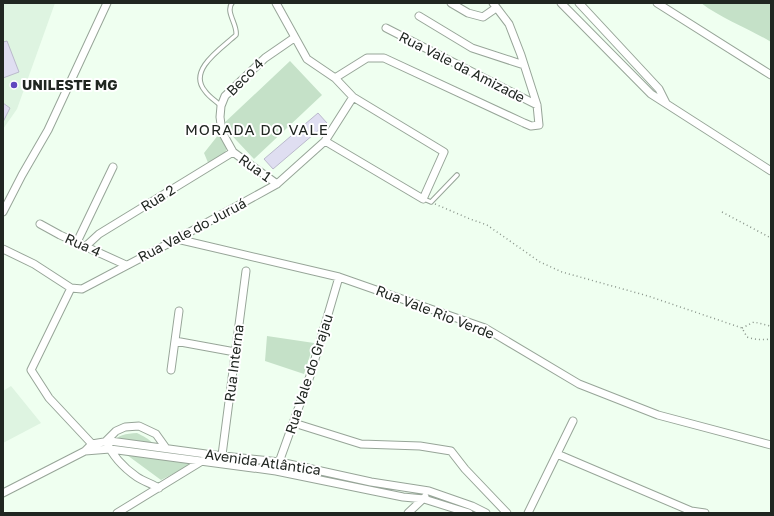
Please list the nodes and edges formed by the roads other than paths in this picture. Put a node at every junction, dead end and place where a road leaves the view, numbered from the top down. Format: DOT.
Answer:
graph roads {
  1 [pos="107,3"];
  2 [pos="232,3"];
  3 [pos="276,3"];
  4 [pos="451,3"];
  5 [pos="561,3"];
  6 [pos="579,3"];
  7 [pos="657,3"];
  8 [pos="495,5"];
  9 [pos="419,16"];
  10 [pos="386,28"];
  11 [pos="294,38"];
  12 [pos="524,65"];
  13 [pos="771,75"];
  14 [pos="335,78"];
  15 [pos="353,97"];
  16 [pos="666,103"];
  17 [pos="538,105"];
  18 [pos="221,106"];
  19 [pos="325,142"];
  20 [pos="233,152"];
  21 [pos="113,167"];
  22 [pos="771,171"];
  23 [pos="457,175"];
  24 [pos="277,184"];
  25 [pos="423,199"];
  26 [pos="3,212"];
  27 [pos="40,224"];
  28 [pos="177,239"];
  29 [pos="77,242"];
  30 [pos="86,246"];
  31 [pos="3,249"];
  32 [pos="126,265"];
  33 [pos="246,271"];
  34 [pos="338,277"];
  35 [pos="71,288"];
  36 [pos="179,311"];
  37 [pos="175,341"];
  38 [pos="235,352"];
  39 [pos="171,370"];
  40 [pos="573,421"];
  41 [pos="294,423"];
  42 [pos="106,441"];
  43 [pos="771,445"];
  44 [pos="94,447"];
  45 [pos="166,448"];
  46 [pos="110,449"];
  47 [pos="206,454"];
  48 [pos="557,454"];
  49 [pos="222,456"];
  50 [pos="202,462"];
  51 [pos="280,462"];
  52 [pos="276,471"];
  53 [pos="160,488"];
  54 [pos="429,491"];
  55 [pos="3,493"];
  56 [pos="424,499"];
  57 [pos="117,513"];
  58 [pos="408,513"];
  59 [pos="469,513"];
  60 [pos="486,513"];
  61 [pos="507,513"];
  62 [pos="528,513"];
  63 [pos="705,513"];
  1 -- 26 [label="street"];
  2 -- 18 [label="lane"];
  3 -- 11 [label="street"];
  4 -- 8 [label="street"];
  5 -- 16 [label="street"];
  6 -- 16 [label="street"];
  7 -- 13 [label="street"];
  8 -- 12 [label="street"];
  9 -- 12 [label="street"];
  10 -- 17 [label="street, Rua Vale da Amizade"];
  11 -- 14 [label="street"];
  11 -- 18 [label="street, Beco 4"];
  12 -- 17 [label="street"];
  14 -- 15 [label="street"];
  14 -- 17 [label="street"];
  15 -- 19 [label="street, Rua Vale do Juruá"];
  15 -- 25 [label="street"];
  16 -- 22 [label="street"];
  18 -- 20 [label="street, Beco 4"];
  19 -- 24 [label="street, Rua Vale do Juruá"];
  19 -- 25 [label="street"];
  20 -- 24 [label="street, Rua 1"];
  20 -- 30 [label="street, Rua 2"];
  21 -- 29 [label="street"];
  23 -- 25 [label="lane"];
  24 -- 28 [label="street, Rua Vale do Juruá"];
  27 -- 29 [label="street, Rua 4"];
  28 -- 32 [label="street, Rua Vale do Juruá"];
  28 -- 34 [label="street, Rua Vale Rio Verde"];
  29 -- 30 [label="street, Rua 4"];
  30 -- 32 [label="street, Rua 4"];
  31 -- 35 [label="street"];
  32 -- 35 [label="street, Rua Vale do Juruá"];
  33 -- 38 [label="street, Rua Interna"];
  34 -- 41 [label="street, Rua Vale do Grajau"];
  34 -- 43 [label="street, Rua Vale Rio Verde"];
  35 -- 44 [label="street"];
  36 -- 37 [label="street"];
  37 -- 38 [label="street"];
  37 -- 39 [label="street"];
  38 -- 49 [label="street, Rua Interna"];
  40 -- 48 [label="street"];
  41 -- 51 [label="street, Rua Vale do Grajau"];
  41 -- 61 [label="street"];
  42 -- 44 [label="street, Avenida Atlântica"];
  42 -- 45 [label="street, Avenida Atlântica"];
  42 -- 45 [label="street"];
  42 -- 46 [label="street"];
  44 -- 46 [label="street, Avenida Atlântica"];
  44 -- 55 [label="street, Avenida Atlântica"];
  45 -- 47 [label="street, Avenida Atlântica"];
  46 -- 50 [label="street, Avenida Atlântica"];
  46 -- 53 [label="street"];
  47 -- 49 [label="street, Avenida Atlântica"];
  47 -- 50 [label="street"];
  48 -- 62 [label="street"];
  48 -- 63 [label="street"];
  49 -- 51 [label="street, Avenida Atlântica"];
  50 -- 52 [label="street, Avenida Atlântica"];
  50 -- 53 [label="street"];
  51 -- 52 [label="street, Rua Vale do Grajau"];
  51 -- 54 [label="street, Avenida Atlântica"];
  52 -- 56 [label="street, Avenida Atlântica"];
  53 -- 57 [label="street"];
  54 -- 56 [label="street"];
  54 -- 60 [label="street, Avenida Atlântica"];
  56 -- 58 [label="street"];
  56 -- 59 [label="street, Avenida Atlântica"];
}
